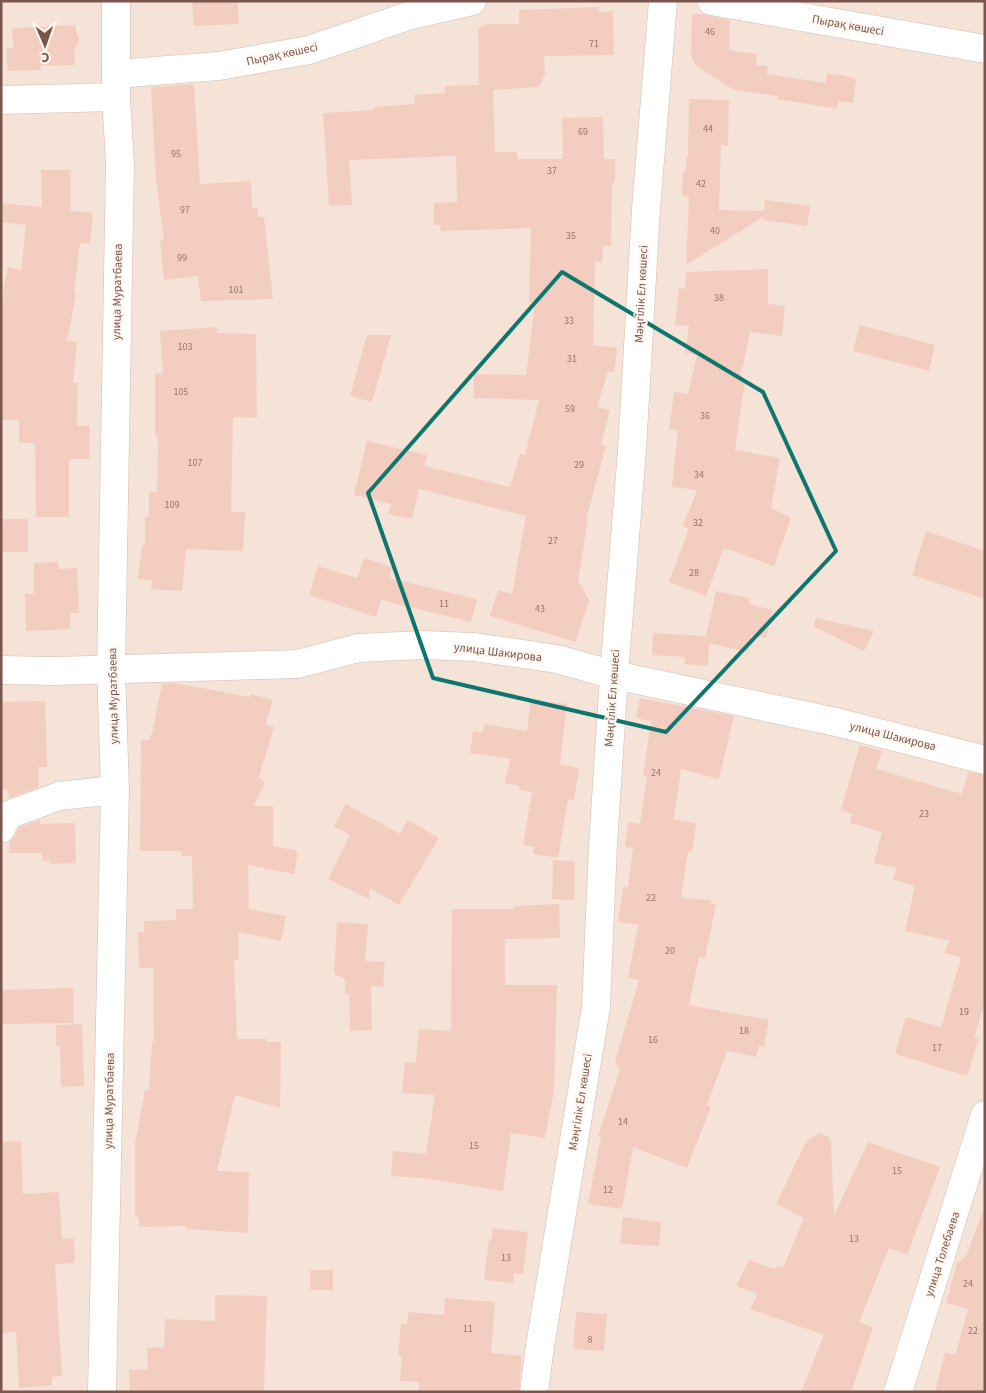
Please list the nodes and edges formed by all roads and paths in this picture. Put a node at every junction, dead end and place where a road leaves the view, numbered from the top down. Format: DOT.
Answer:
graph roads {
  1 [pos="116,1"];
  2 [pos="472,1"];
  3 [pos="663,1"];
  4 [pos="711,1"];
  5 [pos="985,49"];
  6 [pos="116,85"];
  7 [pos="1,100"];
  8 [pos="111,669"];
  9 [pos="1,670"];
  10 [pos="614,675"];
  11 [pos="985,760"];
  12 [pos="115,790"];
  13 [pos="1,829"];
  14 [pos="985,1115"];
  15 [pos="102,1392"];
  16 [pos="534,1392"];
  17 [pos="898,1392"];
  1 -- 6 [label="street, улица Муратбаева"];
  2 -- 6 [label="street, Пырақ көшесі"];
  3 -- 10 [label="street, Мәңгілік Ел көшесі"];
  4 -- 5 [label="street, Пырақ көшесі"];
  6 -- 7 [label="street, Пырақ көшесі"];
  6 -- 8 [label="street, улица Муратбаева"];
  8 -- 9 [label="street, улица Шакирова"];
  8 -- 10 [label="street, улица Шакирова"];
  8 -- 12 [label="street, улица Муратбаева"];
  10 -- 11 [label="street, улица Шакирова"];
  10 -- 16 [label="street, Мәңгілік Ел көшесі"];
  12 -- 13 [label="street"];
  12 -- 15 [label="street, улица Муратбаева"];
  14 -- 17 [label="street, улица Толебаева"];
}
